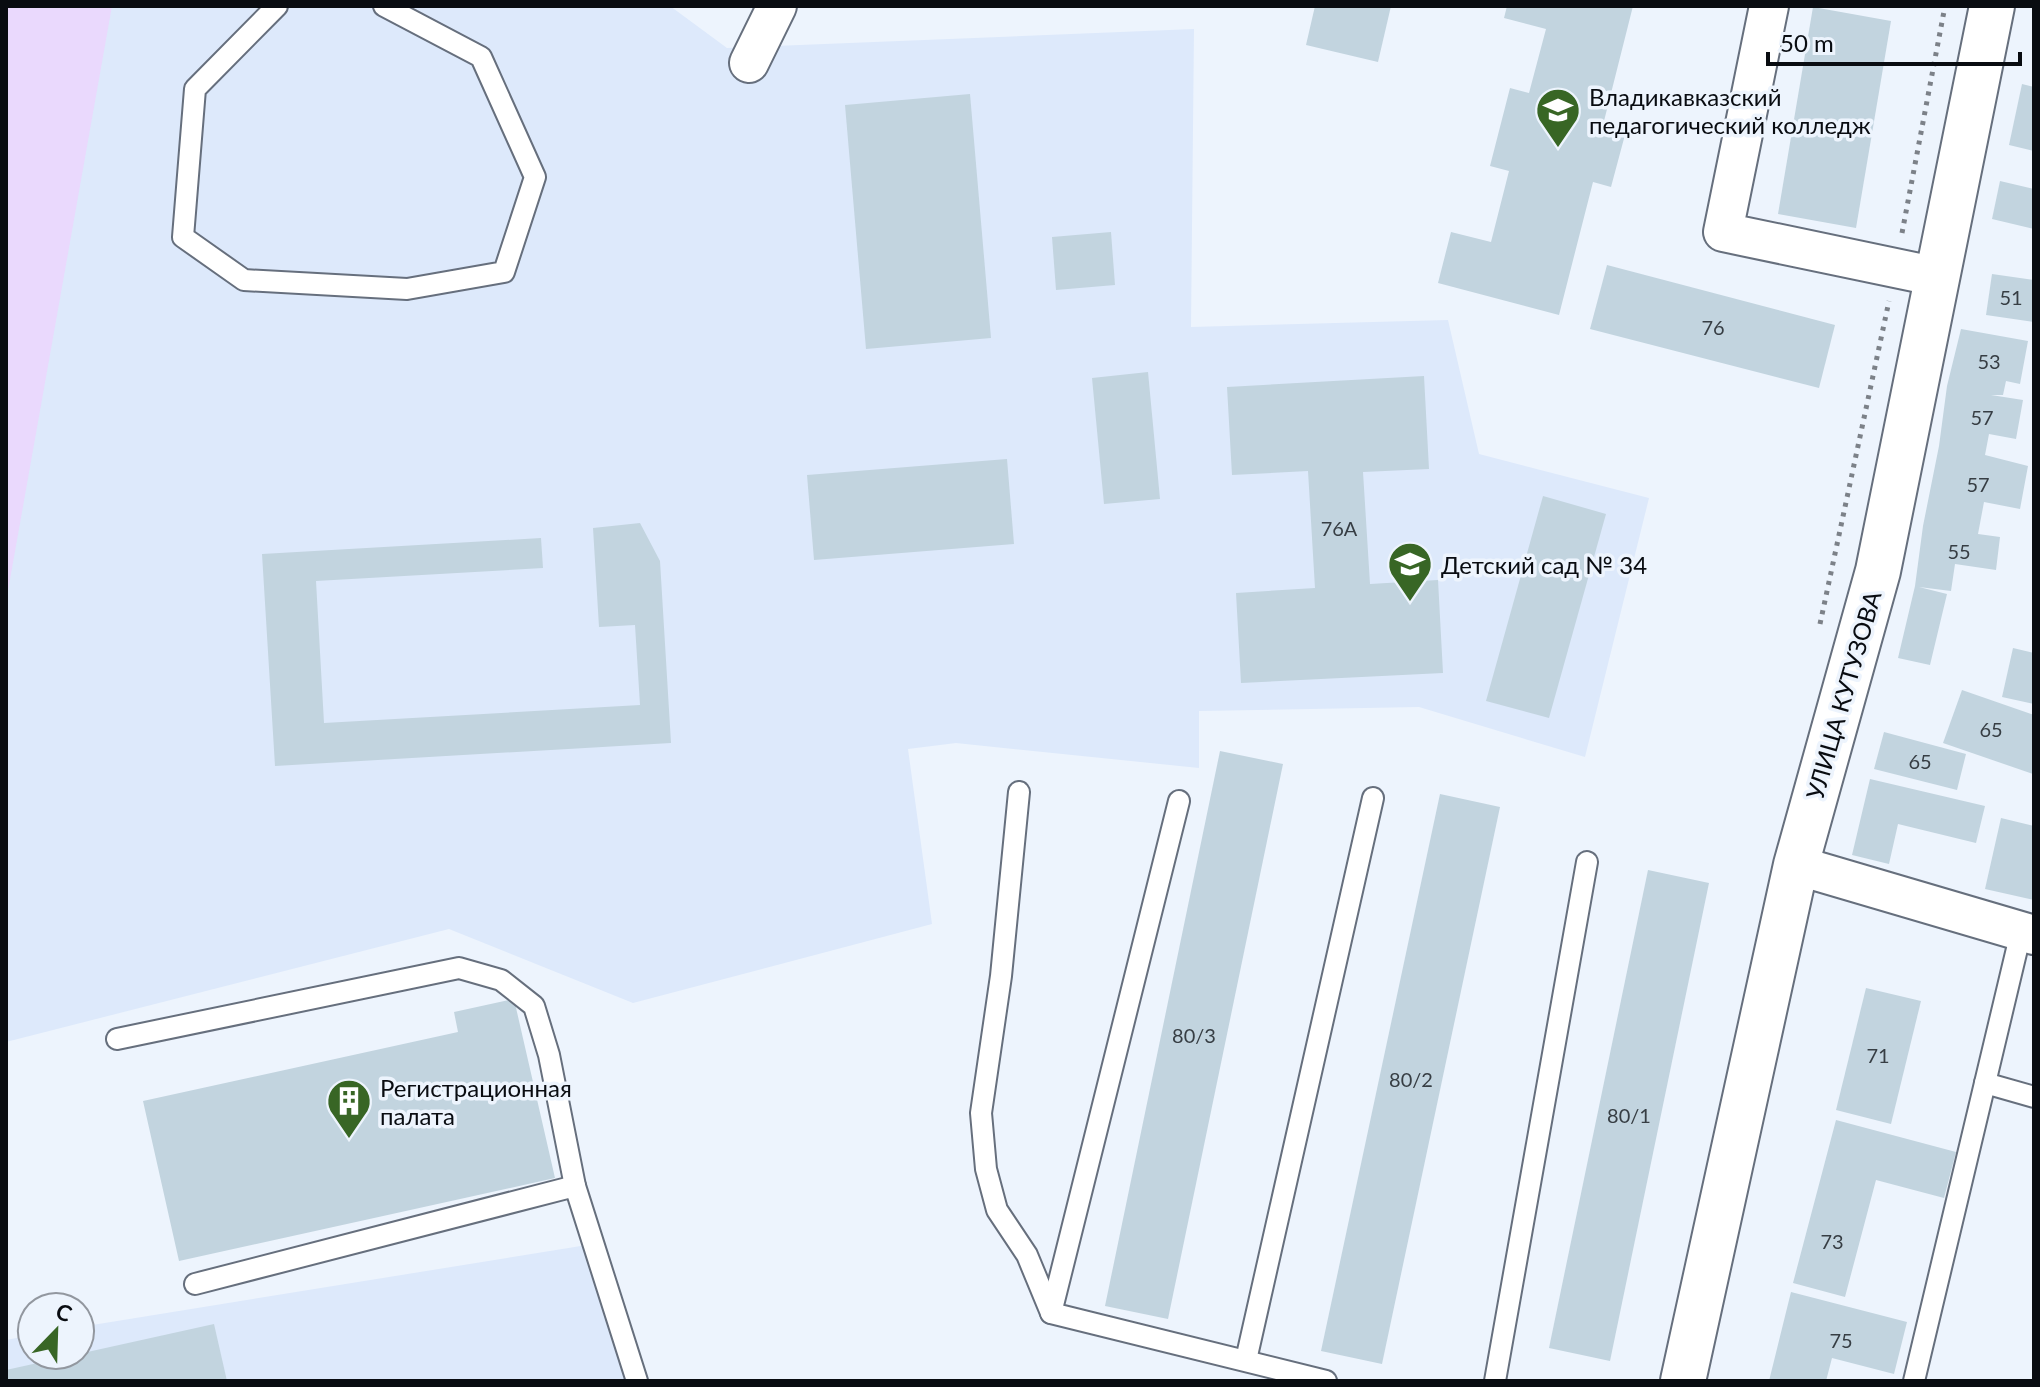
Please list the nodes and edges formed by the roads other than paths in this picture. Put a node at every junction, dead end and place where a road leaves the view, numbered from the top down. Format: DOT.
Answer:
graph roads {
  1 [pos="277,6"];
  2 [pos="384,6"];
  3 [pos="777,6"];
  4 [pos="1769,6"];
  5 [pos="1992,6"];
  6 [pos="749,63"];
  7 [pos="1938,277"];
  8 [pos="1019,792"];
  9 [pos="1373,798"];
  10 [pos="1179,801"];
  11 [pos="1587,862"];
  12 [pos="1796,865"];
  13 [pos="2027,933"];
  14 [pos="117,1039"];
  15 [pos="1985,1083"];
  16 [pos="2034,1097"];
  17 [pos="575,1186"];
  18 [pos="195,1284"];
  19 [pos="1051,1313"];
  20 [pos="1246,1360"];
  21 [pos="637,1381"];
  22 [pos="1326,1381"];
  23 [pos="1495,1381"];
  24 [pos="1683,1381"];
  25 [pos="1914,1381"];
  1 -- 2 [label="lane"];
  3 -- 6 [label="street"];
  4 -- 7 [label="street"];
  5 -- 7 [label="street, УЛИЦА КУТУЗОВА"];
  7 -- 12 [label="street, УЛИЦА КУТУЗОВА"];
  8 -- 19 [label="lane"];
  9 -- 20 [label="lane"];
  10 -- 19 [label="lane"];
  11 -- 23 [label="lane"];
  12 -- 13 [label="street"];
  12 -- 24 [label="street, УЛИЦА КУТУЗОВА"];
  13 -- 15 [label="lane"];
  14 -- 17 [label="lane"];
  15 -- 16 [label="lane"];
  15 -- 25 [label="lane"];
  17 -- 18 [label="lane"];
  17 -- 21 [label="lane"];
  19 -- 20 [label="lane"];
  20 -- 22 [label="lane"];
}
